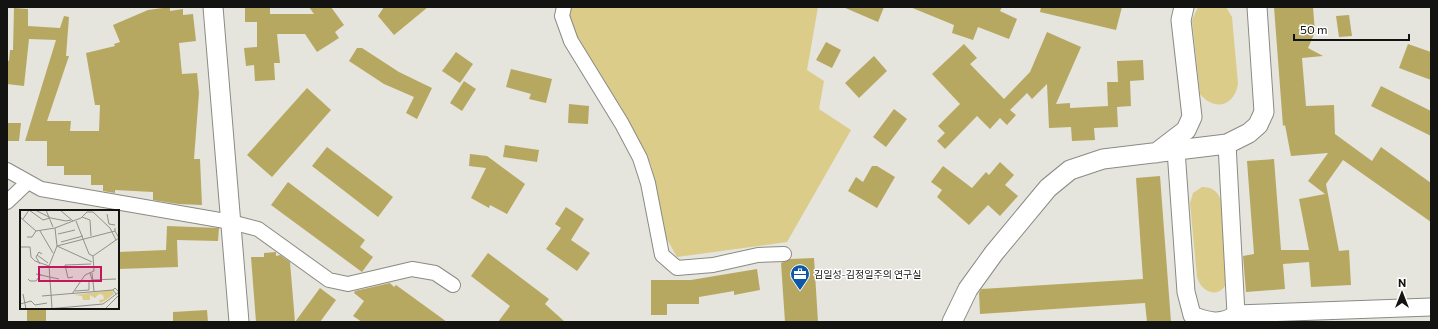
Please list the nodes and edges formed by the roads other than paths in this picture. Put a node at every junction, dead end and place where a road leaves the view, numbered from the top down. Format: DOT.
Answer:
graph roads {
  1 [pos="213,7"];
  2 [pos="564,7"];
  3 [pos="1184,7"];
  4 [pos="1256,7"];
  5 [pos="1227,144"];
  6 [pos="1176,150"];
  7 [pos="1154,154"];
  8 [pos="7,170"];
  9 [pos="28,182"];
  10 [pos="7,202"];
  11 [pos="231,222"];
  12 [pos="784,254"];
  13 [pos="453,284"];
  14 [pos="1431,307"];
  15 [pos="1236,314"];
  16 [pos="239,322"];
  17 [pos="952,322"];
  1 -- 11 [label="main road"];
  2 -- 12 [label="street"];
  3 -- 7 [label="main road"];
  4 -- 5 [label="main road"];
  5 -- 6 [label="main road"];
  5 -- 15 [label="street"];
  6 -- 7 [label="main road"];
  6 -- 15 [label="street"];
  7 -- 17 [label="main road"];
  8 -- 9 [label="street"];
  9 -- 10 [label="street"];
  9 -- 11 [label="street"];
  11 -- 13 [label="street"];
  11 -- 16 [label="main road"];
  14 -- 15 [label="street"];
}
